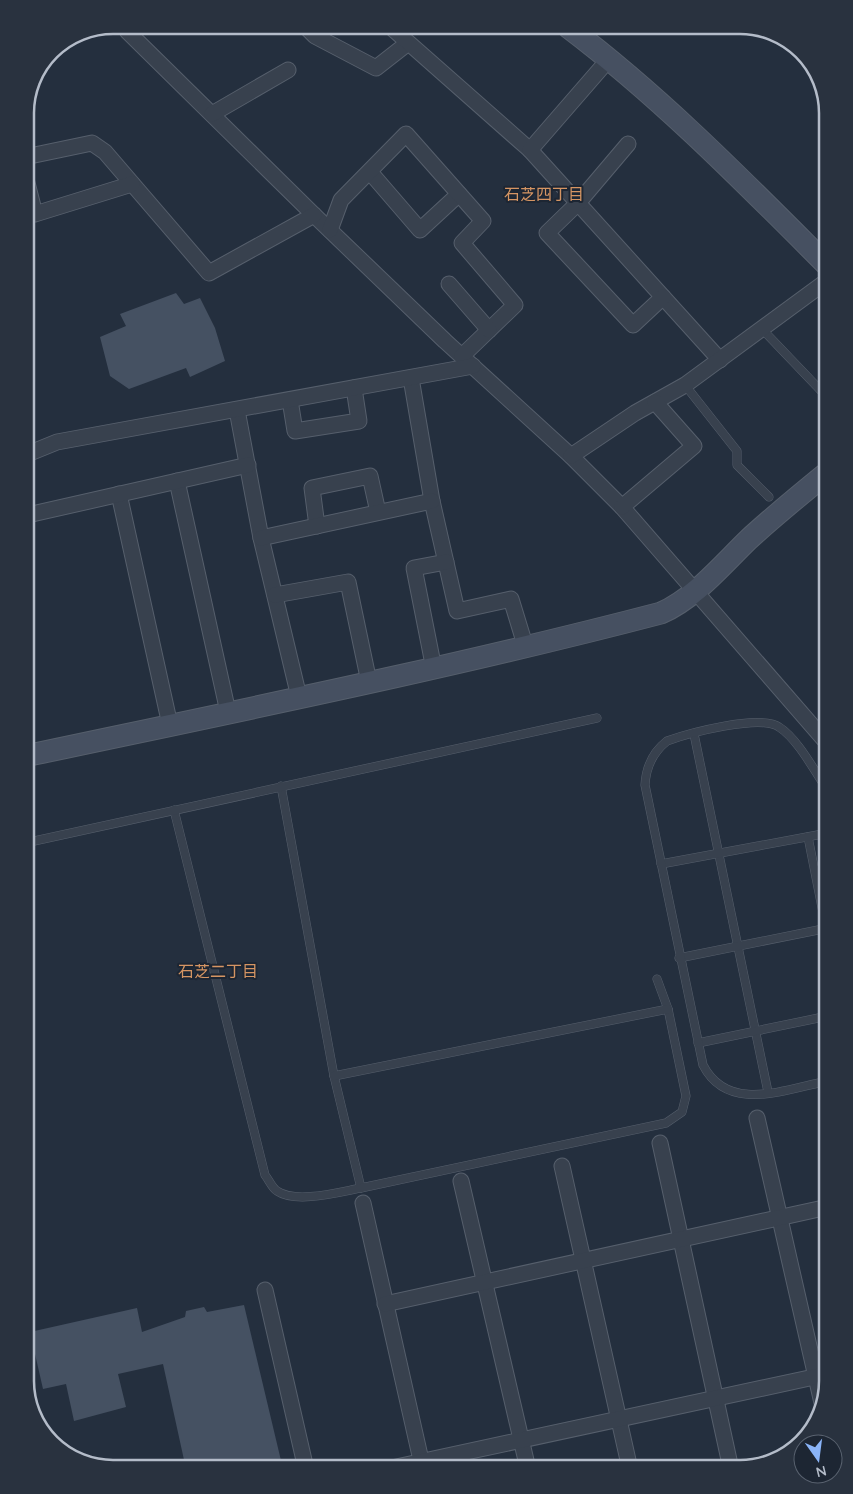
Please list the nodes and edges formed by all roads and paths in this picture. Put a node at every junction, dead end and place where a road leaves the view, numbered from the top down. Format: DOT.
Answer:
graph roads {
  1 [pos="130,34"];
  2 [pos="313,34"];
  3 [pos="398,34"];
  4 [pos="577,34"];
  5 [pos="408,43"];
  6 [pos="609,59"];
  7 [pos="288,70"];
  8 [pos="212,114"];
  9 [pos="628,144"];
  10 [pos="530,150"];
  11 [pos="34,155"];
  12 [pos="370,172"];
  13 [pos="132,184"];
  14 [pos="460,194"];
  15 [pos="578,203"];
  16 [pos="34,210"];
  17 [pos="314,215"];
  18 [pos="330,230"];
  19 [pos="819,257"];
  20 [pos="449,284"];
  21 [pos="819,287"];
  22 [pos="663,297"];
  23 [pos="762,329"];
  24 [pos="489,330"];
  25 [pos="720,360"];
  26 [pos="467,361"];
  27 [pos="411,378"];
  28 [pos="685,385"];
  29 [pos="354,388"];
  30 [pos="819,389"];
  31 [pos="290,400"];
  32 [pos="655,402"];
  33 [pos="236,410"];
  34 [pos="34,451"];
  35 [pos="571,456"];
  36 [pos="248,465"];
  37 [pos="819,479"];
  38 [pos="177,481"];
  39 [pos="119,494"];
  40 [pos="769,497"];
  41 [pos="432,500"];
  42 [pos="622,507"];
  43 [pos="378,512"];
  44 [pos="34,514"];
  45 [pos="317,526"];
  46 [pos="261,538"];
  47 [pos="446,562"];
  48 [pos="695,590"];
  49 [pos="275,595"];
  50 [pos="526,648"];
  51 [pos="434,669"];
  52 [pos="369,682"];
  53 [pos="299,697"];
  54 [pos="228,712"];
  55 [pos="597,718"];
  56 [pos="170,725"];
  57 [pos="694,734"];
  58 [pos="819,734"];
  59 [pos="34,754"];
  60 [pos="819,778"];
  61 [pos="281,786"];
  62 [pos="174,810"];
  63 [pos="819,835"];
  64 [pos="808,837"];
  65 [pos="34,841"];
  66 [pos="719,855"];
  67 [pos="661,864"];
  68 [pos="819,890"];
  69 [pos="819,930"];
  70 [pos="738,947"];
  71 [pos="680,958"];
  72 [pos="657,979"];
  73 [pos="668,1009"];
  74 [pos="819,1018"];
  75 [pos="756,1031"];
  76 [pos="698,1043"];
  77 [pos="334,1076"];
  78 [pos="819,1083"];
  79 [pos="768,1092"];
  80 [pos="756,1118"];
  81 [pos="660,1142"];
  82 [pos="562,1166"];
  83 [pos="461,1181"];
  84 [pos="362,1196"];
  85 [pos="819,1209"];
  86 [pos="780,1218"];
  87 [pos="682,1239"];
  88 [pos="584,1261"];
  89 [pos="483,1283"];
  90 [pos="265,1290"];
  91 [pos="385,1304"];
  92 [pos="819,1364"];
  93 [pos="819,1376"];
  94 [pos="716,1398"];
  95 [pos="619,1419"];
  96 [pos="521,1440"];
  97 [pos="304,1460"];
  98 [pos="421,1460"];
  99 [pos="442,1460"];
  100 [pos="526,1460"];
  101 [pos="628,1460"];
  102 [pos="730,1460"];
  1 -- 8 [label="street"];
  2 -- 5 [label="street"];
  3 -- 5 [label="street"];
  4 -- 6 [label="street"];
  5 -- 10 [label="street"];
  6 -- 10 [label="street"];
  6 -- 19 [label="street"];
  7 -- 8 [label="street"];
  8 -- 17 [label="street"];
  9 -- 15 [label="street"];
  10 -- 15 [label="street"];
  11 -- 13 [label="street"];
  12 -- 14 [label="street"];
  12 -- 14 [label="street"];
  12 -- 18 [label="street"];
  13 -- 16 [label="street"];
  13 -- 17 [label="street"];
  14 -- 24 [label="street"];
  15 -- 22 [label="street"];
  15 -- 22 [label="street"];
  17 -- 18 [label="street"];
  18 -- 26 [label="street"];
  20 -- 24 [label="street"];
  21 -- 23 [label="street"];
  22 -- 25 [label="street"];
  23 -- 25 [label="street"];
  23 -- 30 [label="lane"];
  24 -- 26 [label="street"];
  25 -- 28 [label="street"];
  26 -- 27 [label="street"];
  26 -- 35 [label="street"];
  27 -- 29 [label="street"];
  27 -- 41 [label="street"];
  28 -- 32 [label="street"];
  28 -- 40 [label="lane"];
  29 -- 31 [label="street"];
  29 -- 31 [label="street"];
  31 -- 33 [label="street"];
  32 -- 35 [label="street"];
  32 -- 42 [label="street"];
  33 -- 34 [label="street"];
  33 -- 36 [label="street"];
  35 -- 42 [label="street"];
  36 -- 38 [label="street"];
  36 -- 46 [label="street"];
  37 -- 48 [label="street"];
  38 -- 39 [label="street"];
  38 -- 54 [label="street"];
  39 -- 44 [label="street"];
  39 -- 56 [label="street"];
  41 -- 43 [label="street"];
  41 -- 47 [label="street"];
  42 -- 48 [label="street"];
  43 -- 45 [label="street"];
  43 -- 45 [label="street"];
  45 -- 46 [label="street"];
  46 -- 49 [label="street"];
  47 -- 50 [label="street"];
  47 -- 51 [label="street"];
  48 -- 50 [label="street"];
  48 -- 58 [label="street"];
  49 -- 52 [label="street"];
  49 -- 53 [label="street"];
  50 -- 51 [label="street"];
  51 -- 52 [label="street"];
  52 -- 53 [label="street"];
  53 -- 54 [label="street"];
  54 -- 56 [label="street"];
  55 -- 61 [label="lane"];
  56 -- 59 [label="street"];
  57 -- 60 [label="lane"];
  57 -- 66 [label="lane"];
  57 -- 67 [label="lane"];
  61 -- 62 [label="lane"];
  61 -- 77 [label="lane"];
  62 -- 65 [label="lane"];
  62 -- 84 [label="lane"];
  63 -- 64 [label="lane"];
  64 -- 66 [label="lane"];
  64 -- 68 [label="lane"];
  66 -- 67 [label="lane"];
  66 -- 70 [label="lane"];
  67 -- 71 [label="lane"];
  69 -- 70 [label="lane"];
  70 -- 71 [label="lane"];
  70 -- 75 [label="lane"];
  71 -- 76 [label="lane"];
  72 -- 73 [label="lane"];
  73 -- 77 [label="lane"];
  73 -- 84 [label="lane"];
  74 -- 75 [label="lane"];
  75 -- 76 [label="lane"];
  75 -- 79 [label="lane"];
  76 -- 79 [label="lane"];
  77 -- 84 [label="lane"];
  78 -- 79 [label="lane"];
  80 -- 86 [label="street"];
  81 -- 87 [label="street"];
  82 -- 88 [label="street"];
  83 -- 89 [label="street"];
  84 -- 91 [label="street"];
  85 -- 86 [label="street"];
  86 -- 87 [label="street"];
  86 -- 92 [label="street"];
  87 -- 88 [label="street"];
  87 -- 94 [label="street"];
  88 -- 89 [label="street"];
  88 -- 95 [label="street"];
  89 -- 91 [label="street"];
  89 -- 96 [label="street"];
  90 -- 97 [label="street"];
  91 -- 98 [label="street"];
  93 -- 94 [label="street"];
  94 -- 95 [label="street"];
  94 -- 102 [label="street"];
  95 -- 96 [label="street"];
  95 -- 101 [label="street"];
  96 -- 99 [label="street"];
  96 -- 100 [label="street"];
}
